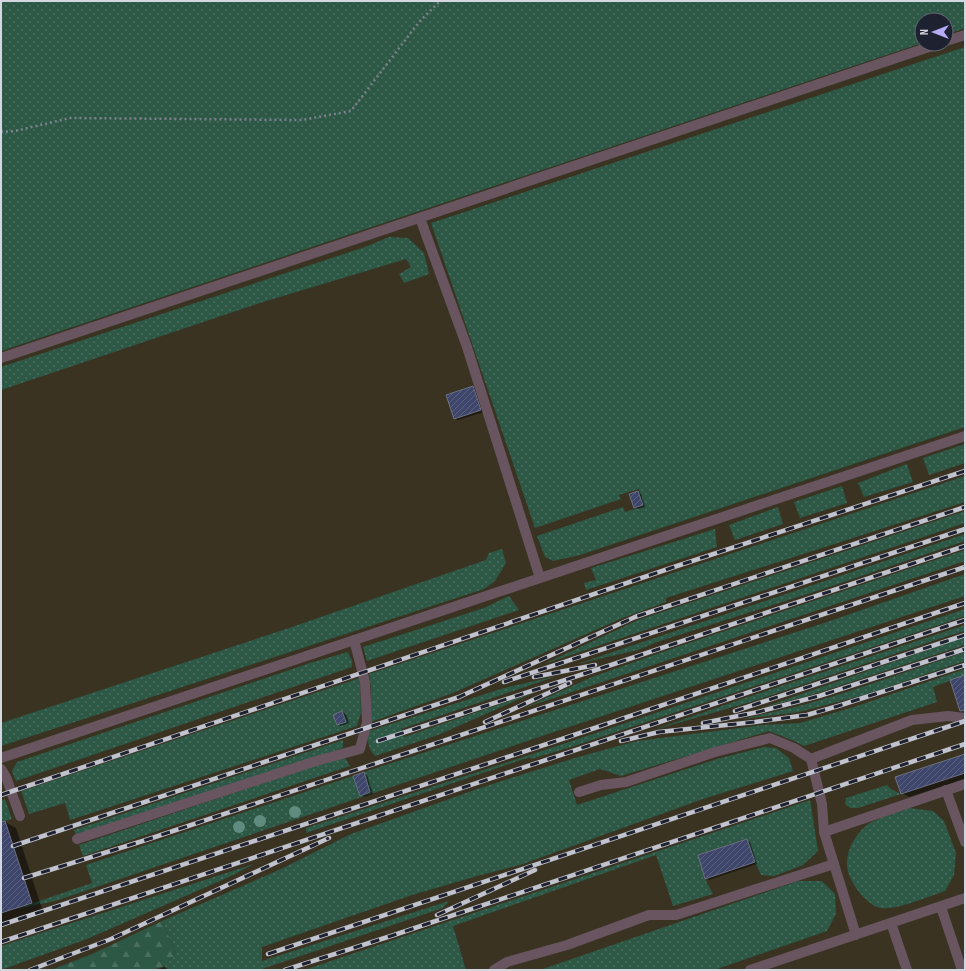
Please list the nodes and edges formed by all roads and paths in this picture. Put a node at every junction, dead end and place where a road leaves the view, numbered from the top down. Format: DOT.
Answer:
graph roads {
  1 [pos="440,1"];
  2 [pos="965,35"];
  3 [pos="954,38"];
  4 [pos="914,52"];
  5 [pos="1,132"];
  6 [pos="420,218"];
  7 [pos="1,358"];
  8 [pos="965,436"];
  9 [pos="540,578"];
  10 [pos="354,640"];
  11 [pos="965,718"];
  12 [pos="1,758"];
  13 [pos="811,759"];
  14 [pos="1,769"];
  15 [pos="965,784"];
  16 [pos="946,790"];
  17 [pos="579,792"];
  18 [pos="20,816"];
  19 [pos="824,832"];
  20 [pos="77,839"];
  21 [pos="965,842"];
  22 [pos="834,864"];
  23 [pos="965,898"];
  24 [pos="941,907"];
  25 [pos="891,924"];
  26 [pos="856,935"];
  27 [pos="494,970"];
  28 [pos="750,970"];
  29 [pos="907,970"];
  30 [pos="962,970"];
  1 -- 5 [label="path"];
  2 -- 3 [label="lane"];
  4 -- 6 [label="lane"];
  6 -- 7 [label="lane"];
  6 -- 9 [label="lane"];
  8 -- 9 [label="lane"];
  9 -- 10 [label="lane"];
  10 -- 12 [label="lane"];
  10 -- 20 [label="lane"];
  11 -- 13 [label="lane"];
  13 -- 17 [label="lane"];
  13 -- 19 [label="lane"];
  14 -- 18 [label="lane"];
  15 -- 16 [label="lane"];
  16 -- 19 [label="lane"];
  16 -- 21 [label="lane"];
  19 -- 22 [label="lane"];
  22 -- 26 [label="lane"];
  22 -- 27 [label="lane"];
  23 -- 24 [label="lane"];
  24 -- 25 [label="lane"];
  24 -- 30 [label="lane"];
  25 -- 26 [label="lane"];
  25 -- 29 [label="lane"];
  26 -- 28 [label="lane"];
}
